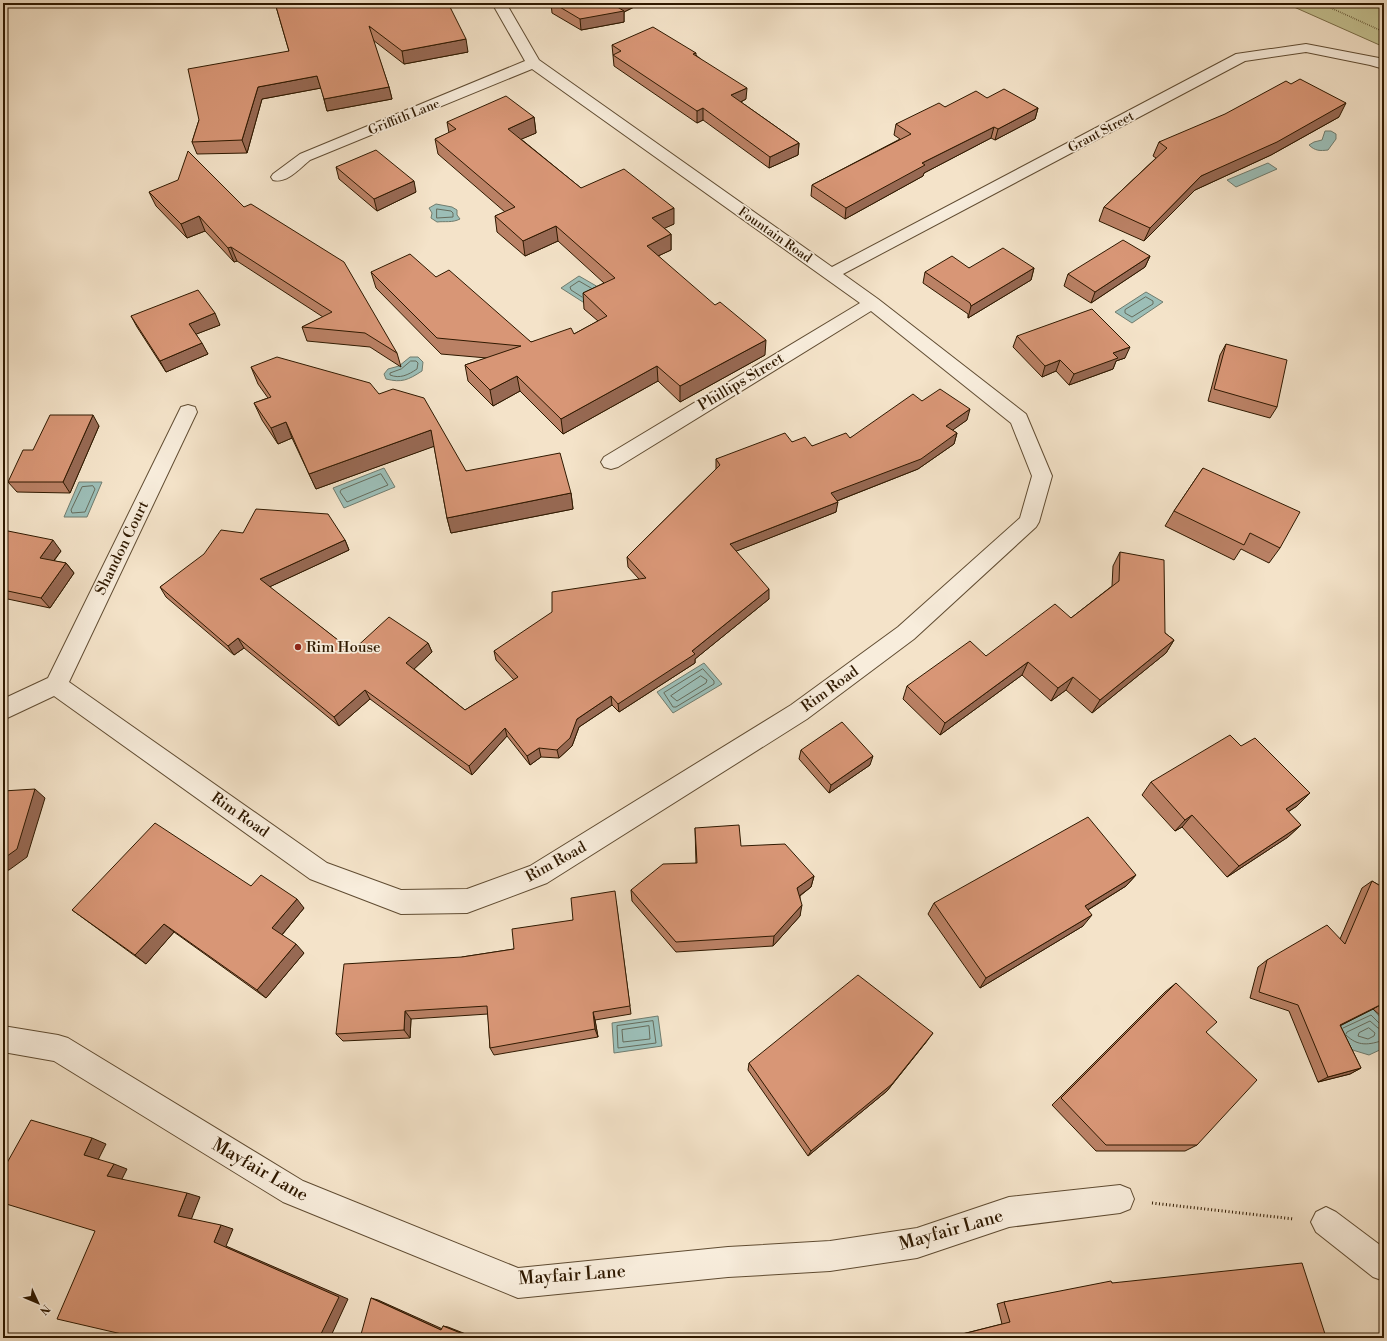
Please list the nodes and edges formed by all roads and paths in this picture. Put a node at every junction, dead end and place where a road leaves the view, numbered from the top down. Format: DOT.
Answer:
graph roads {
  1 [pos="499,3"];
  2 [pos="1320,3"];
  3 [pos="1384,32"];
  4 [pos="533,63"];
  5 [pos="1384,65"];
  6 [pos="279,178"];
  7 [pos="831,274"];
  8 [pos="872,303"];
  9 [pos="188,412"];
  10 [pos="611,462"];
  11 [pos="1042,476"];
  12 [pos="56,685"];
  13 [pos="3,710"];
  14 [pos="3,1039"];
  15 [pos="1120,1199"];
  16 [pos="1326,1222"];
  17 [pos="1384,1266"];
  1 -- 4 [label="street, Fountain Road"];
  2 -- 3 [label="path"];
  4 -- 6 [label="street, Griffith Lane"];
  4 -- 7 [label="street, Fountain Road"];
  5 -- 7 [label="street, Grant Street"];
  7 -- 8 [label="street, Fountain Road"];
  8 -- 10 [label="street, Phillips Street"];
  8 -- 11 [label="street, Fountain Road"];
  9 -- 12 [label="street, Shandon Court"];
  11 -- 12 [label="street, Rim Road"];
  12 -- 13 [label="street"];
  14 -- 15 [label="street, Mayfair Lane"];
  15 -- 16 [label="path"];
  16 -- 17 [label="street"];
}
